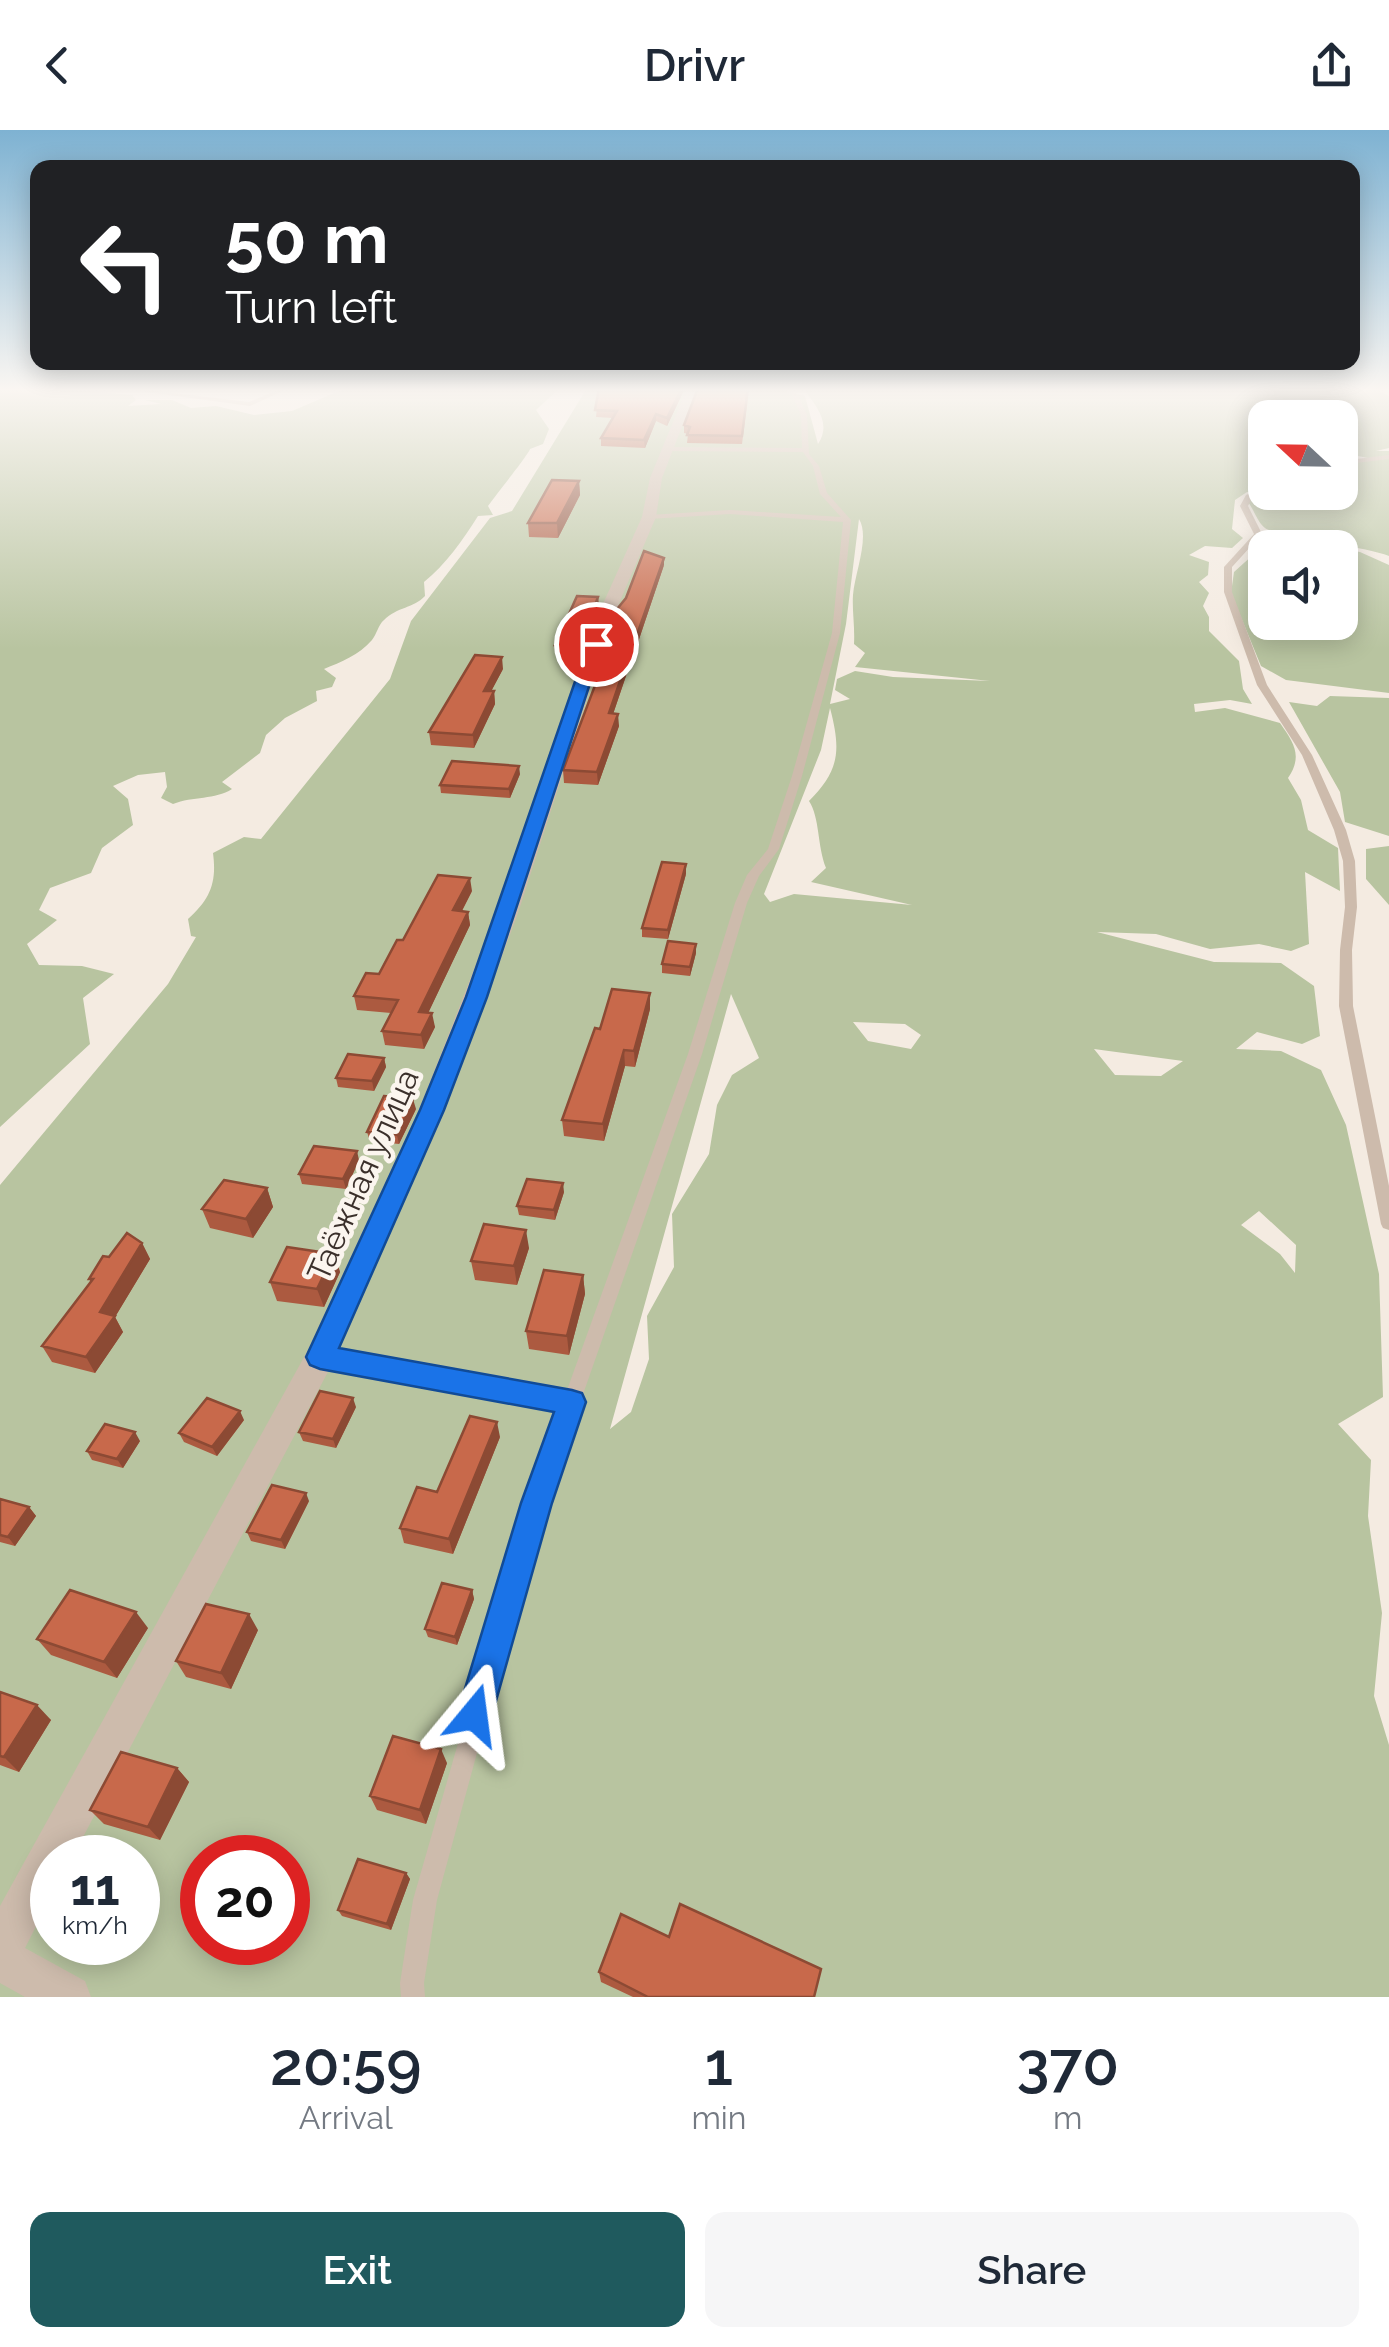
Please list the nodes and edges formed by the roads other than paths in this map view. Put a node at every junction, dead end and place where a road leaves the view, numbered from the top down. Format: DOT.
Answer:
graph roads {
  1 [pos="660,475"];
  2 [pos="819,475"];
  3 [pos="1248,500"];
  4 [pos="650,517"];
  5 [pos="847,520"];
  6 [pos="1389,1224"];
  7 [pos="320,1357"];
  8 [pos="572,1402"];
  9 [pos="0,1950"];
  10 [pos="0,1959"];
  11 [pos="68,1997"];
  12 [pos="414,1997"];
  1 -- 4 [label="street, Таёжная улица"];
  2 -- 5 [label="lane"];
  3 -- 6 [label="lane"];
  4 -- 5 [label="lane"];
  4 -- 7 [label="street, Таёжная улица"];
  5 -- 8 [label="lane"];
  7 -- 8 [label="lane"];
  7 -- 9 [label="street, Таёжная улица"];
  8 -- 12 [label="lane"];
  10 -- 11 [label="street"];
}
